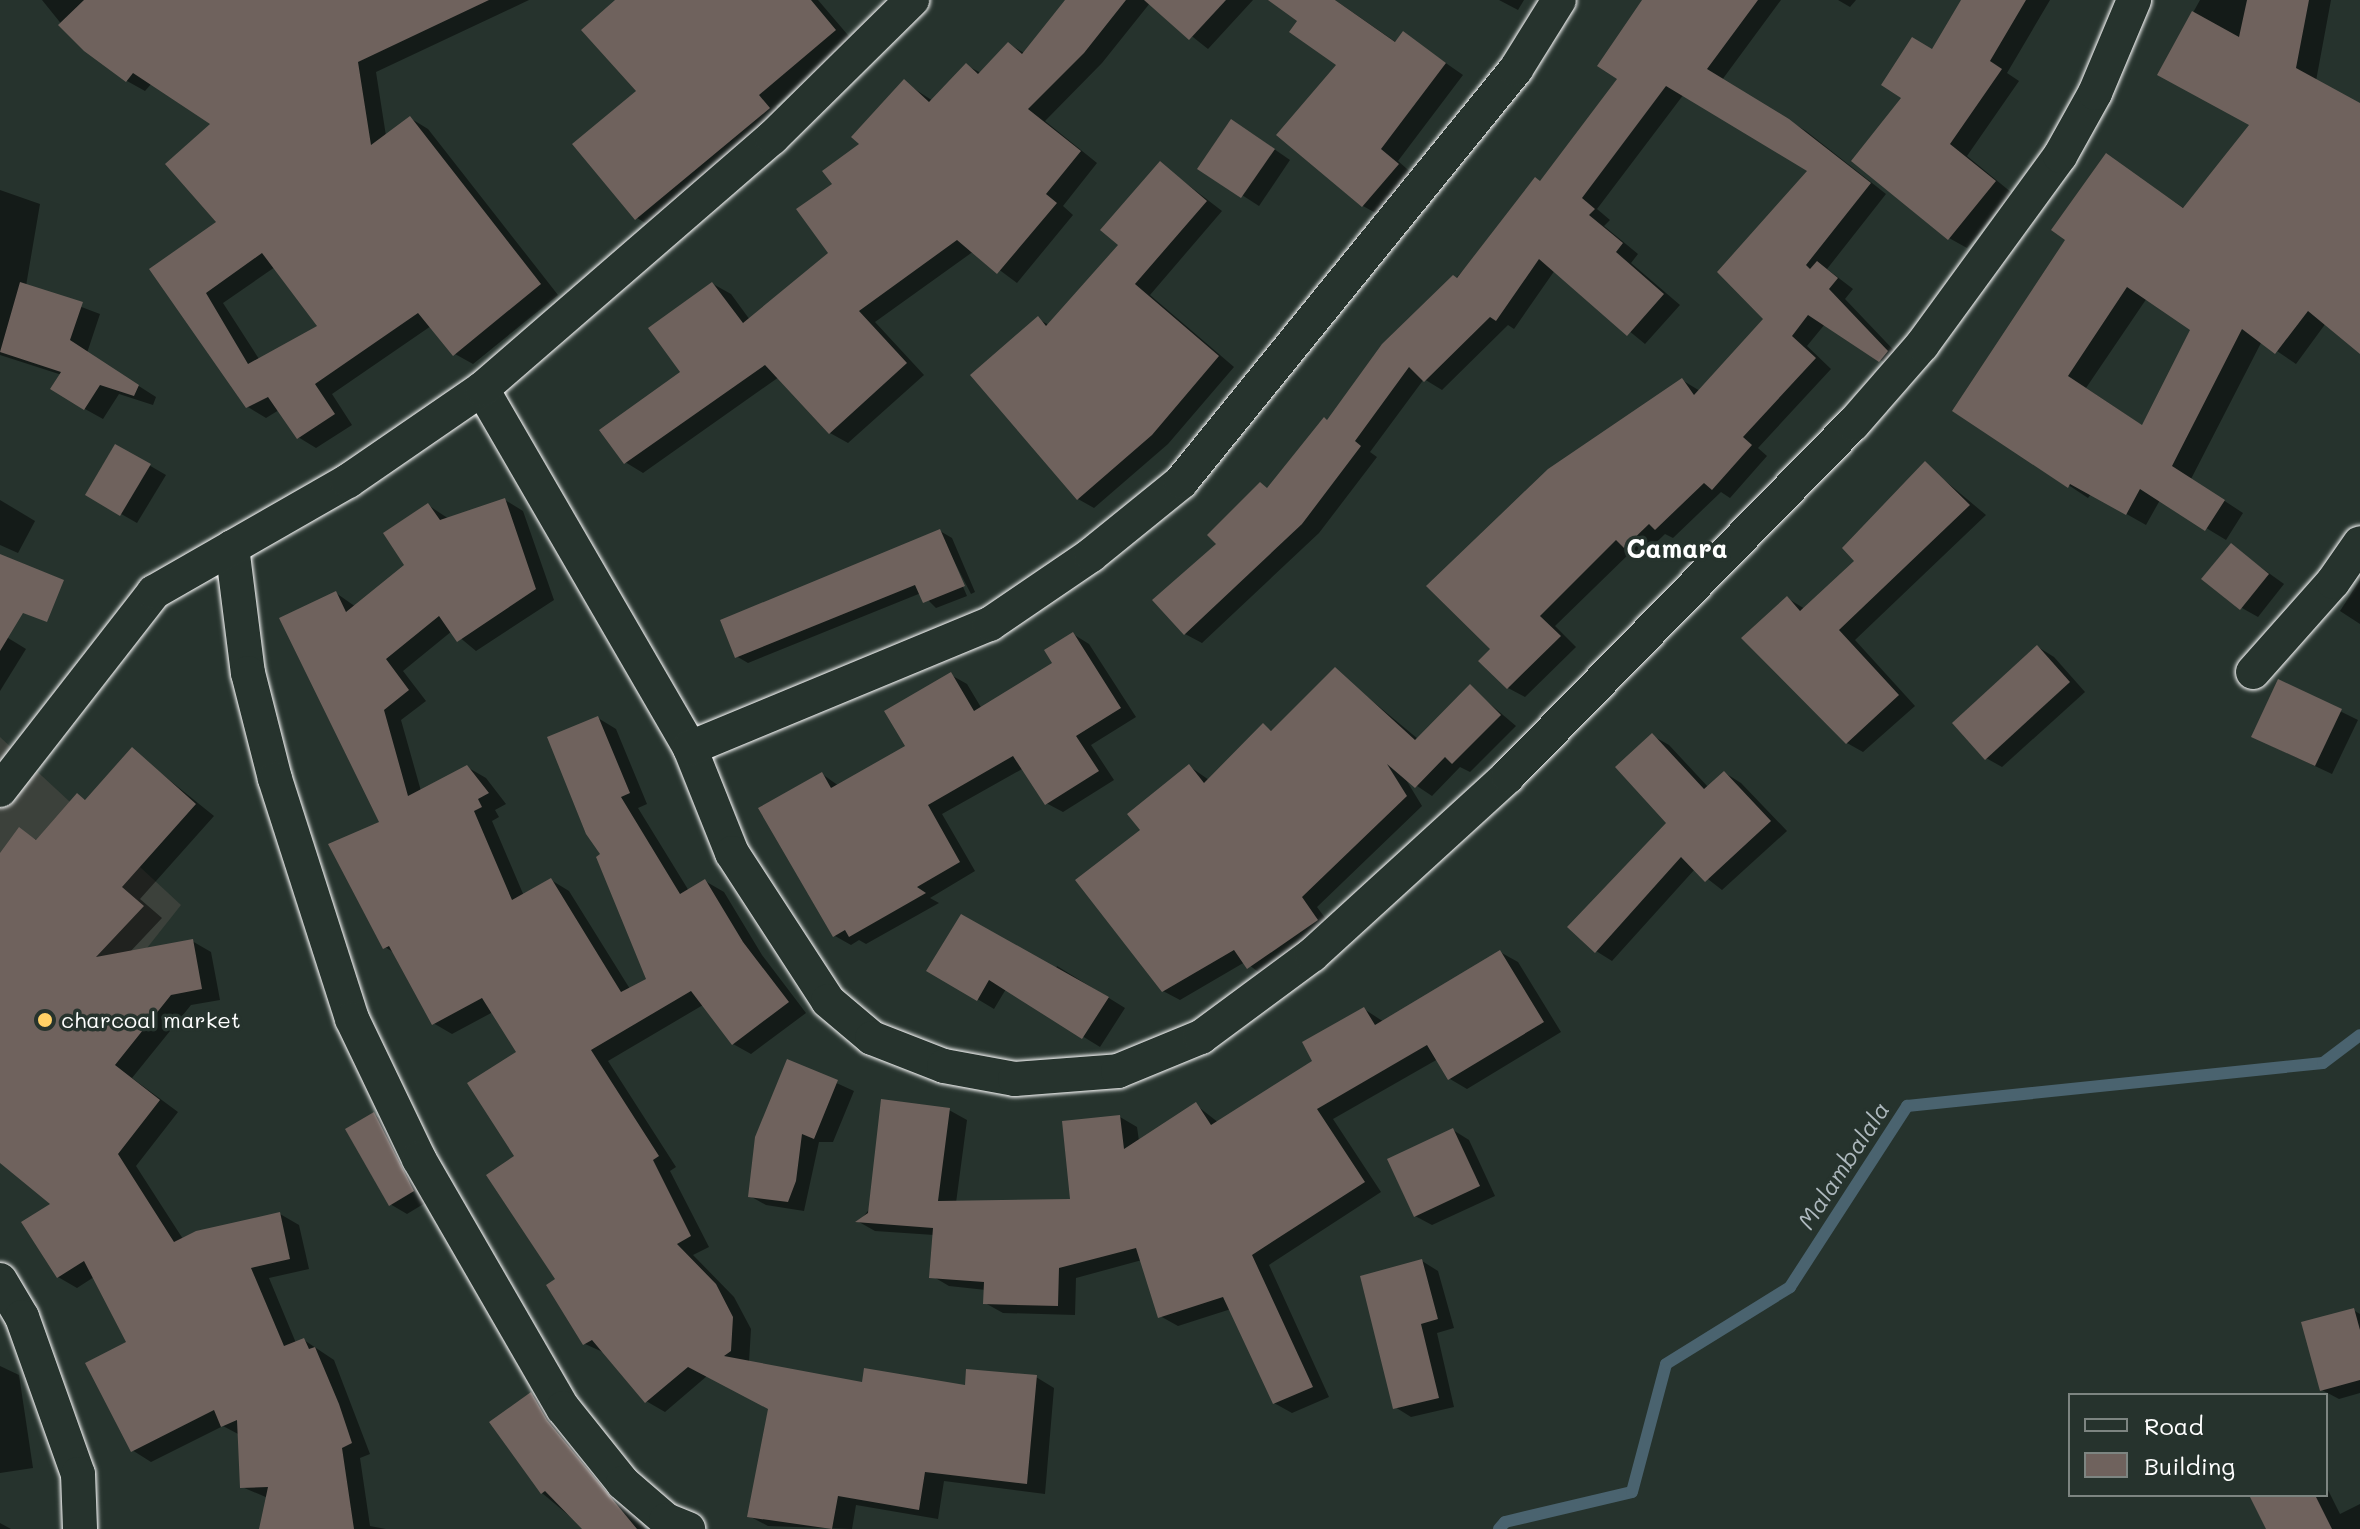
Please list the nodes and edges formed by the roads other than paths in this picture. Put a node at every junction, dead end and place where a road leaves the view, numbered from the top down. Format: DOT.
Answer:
graph roads {
  1 [pos="912,0"];
  2 [pos="1559,0"];
  3 [pos="2134,0"];
  4 [pos="482,389"];
  5 [pos="2360,543"];
  6 [pos="232,547"];
  7 [pos="2253,672"];
  8 [pos="690,748"];
  9 [pos="0,790"];
  10 [pos="0,1280"];
  11 [pos="80,1529"];
  12 [pos="688,1529"];
  1 -- 4 [label="street"];
  2 -- 8 [label="street"];
  3 -- 8 [label="street"];
  4 -- 6 [label="street"];
  4 -- 8 [label="street"];
  5 -- 7 [label="street"];
  6 -- 9 [label="street"];
  6 -- 12 [label="street"];
  10 -- 11 [label="street"];
}
